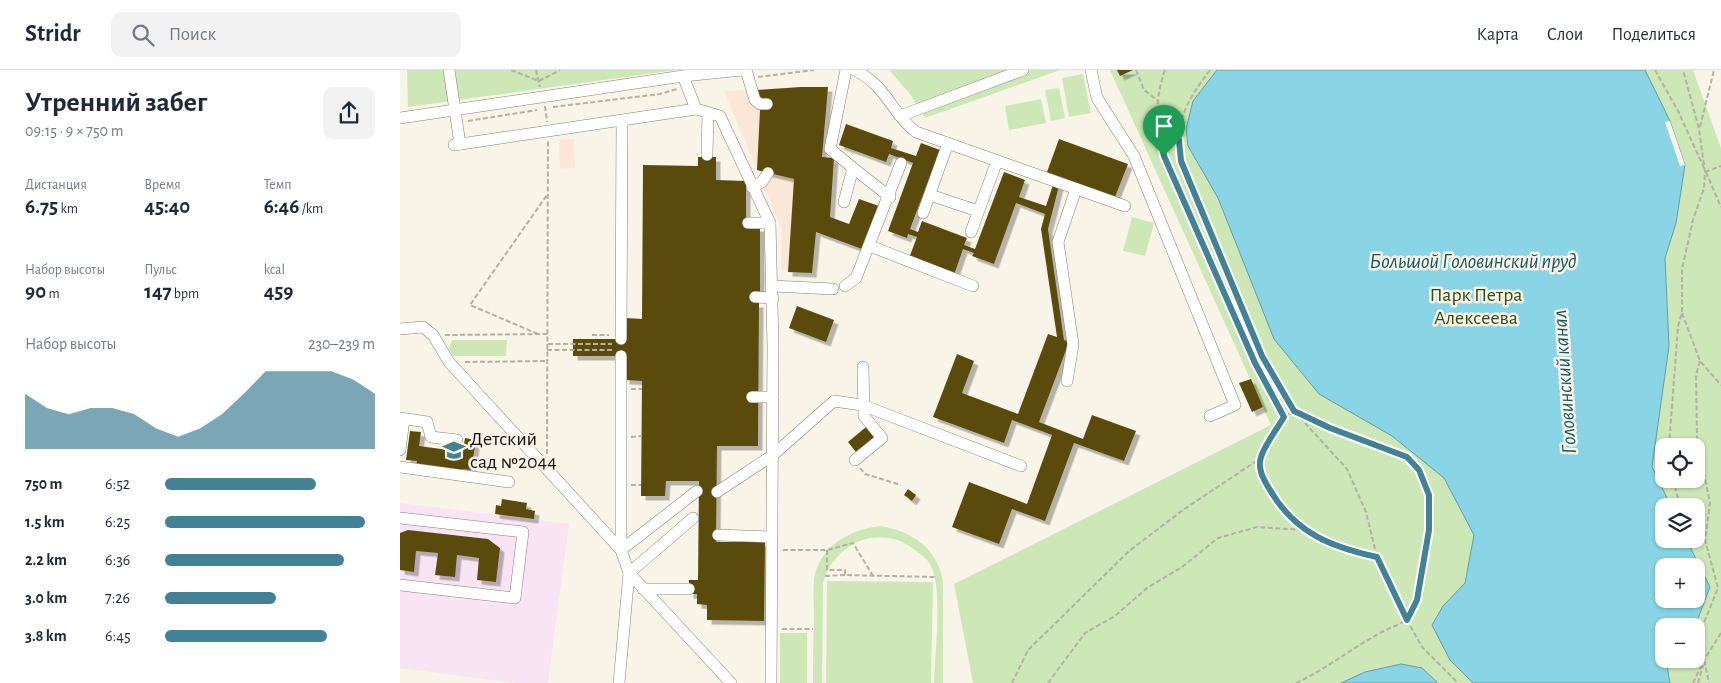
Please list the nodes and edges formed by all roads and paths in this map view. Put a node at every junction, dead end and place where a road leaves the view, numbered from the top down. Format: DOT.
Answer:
graph roads {
  1 [pos="449,70"];
  2 [pos="511,70"];
  3 [pos="560,70"];
  4 [pos="814,70"];
  5 [pos="846,70"];
  6 [pos="855,70"];
  7 [pos="1023,70"];
  8 [pos="1091,70"];
  9 [pos="1136,70"];
  10 [pos="1165,70"];
  11 [pos="1210,70"];
  12 [pos="1655,70"];
  13 [pos="1683,70"];
  14 [pos="1714,70"];
  15 [pos="746,73"];
  16 [pos="685,81"];
  17 [pos="1157,100"];
  18 [pos="761,105"];
  19 [pos="696,109"];
  20 [pos="454,110"];
  21 [pos="708,113"];
  22 [pos="546,114"];
  23 [pos="400,118"];
  24 [pos="622,120"];
  25 [pos="903,120"];
  26 [pos="458,123"];
  27 [pos="1699,129"];
  28 [pos="548,131"];
  29 [pos="1160,138"];
  30 [pos="1179,140"];
  31 [pos="948,143"];
  32 [pos="707,155"];
  33 [pos="997,160"];
  34 [pos="901,164"];
  35 [pos="1721,166"];
  36 [pos="853,168"];
  37 [pos="1705,172"];
  38 [pos="768,173"];
  39 [pos="752,187"];
  40 [pos="1076,189"];
  41 [pos="547,195"];
  42 [pos="930,195"];
  43 [pos="890,197"];
  44 [pos="844,202"];
  45 [pos="1125,206"];
  46 [pos="1721,207"];
  47 [pos="978,212"];
  48 [pos="923,214"];
  49 [pos="748,223"];
  50 [pos="770,223"];
  51 [pos="971,232"];
  52 [pos="870,246"];
  53 [pos="845,286"];
  54 [pos="973,286"];
  55 [pos="833,290"];
  56 [pos="773,292"];
  57 [pos="755,297"];
  58 [pos="1682,313"];
  59 [pos="400,329"];
  60 [pos="538,334"];
  61 [pos="548,334"];
  62 [pos="433,335"];
  63 [pos="592,335"];
  64 [pos="548,344"];
  65 [pos="597,344"];
  66 [pos="619,347"];
  67 [pos="548,350"];
  68 [pos="597,350"];
  69 [pos="592,359"];
  70 [pos="547,361"];
  71 [pos="1700,361"];
  72 [pos="449,362"];
  73 [pos="863,367"];
  74 [pos="1067,380"];
  75 [pos="1721,384"];
  76 [pos="752,397"];
  77 [pos="773,397"];
  78 [pos="862,405"];
  79 [pos="1294,411"];
  80 [pos="1210,416"];
  81 [pos="1284,417"];
  82 [pos="402,419"];
  83 [pos="1670,438"];
  84 [pos="457,440"];
  85 [pos="400,450"];
  86 [pos="773,455"];
  87 [pos="1261,458"];
  88 [pos="855,460"];
  89 [pos="1021,466"];
  90 [pos="400,468"];
  91 [pos="547,470"];
  92 [pos="509,482"];
  93 [pos="631,485"];
  94 [pos="641,485"];
  95 [pos="901,485"];
  96 [pos="697,491"];
  97 [pos="717,492"];
  98 [pos="400,518"];
  99 [pos="693,518"];
  100 [pos="1304,530"];
  101 [pos="718,535"];
  102 [pos="771,537"];
  103 [pos="1705,540"];
  104 [pos="621,550"];
  105 [pos="771,550"];
  106 [pos="827,550"];
  107 [pos="1377,557"];
  108 [pos="629,572"];
  109 [pos="845,575"];
  110 [pos="825,576"];
  111 [pos="873,576"];
  112 [pos="935,577"];
  113 [pos="400,585"];
  114 [pos="643,589"];
  115 [pos="689,589"];
  116 [pos="1407,620"];
  117 [pos="1705,620"];
  118 [pos="813,629"];
  119 [pos="772,630"];
  120 [pos="1721,633"];
  121 [pos="1705,658"];
  122 [pos="1705,665"];
  123 [pos="1700,668"];
  124 [pos="1702,668"];
  125 [pos="619,683"];
  126 [pos="731,683"];
  127 [pos="771,683"];
  128 [pos="1012,683"];
  129 [pos="1048,683"];
  130 [pos="1296,683"];
  131 [pos="1458,683"];
  132 [pos="1693,683"];
  133 [pos="1698,683"];
  134 [pos="1709,683"];
  1 -- 20 [label="lane"];
  2 -- 3 [label="path"];
  4 -- 15 [label="path"];
  5 -- 36 [label="lane"];
  6 -- 25 [label="lane"];
  7 -- 25 [label="lane"];
  8 -- 80 [label="lane"];
  9 -- 17 [label="path"];
  10 -- 17 [label="path"];
  11 -- 30 [label="path"];
  12 -- 37 [label="path"];
  13 -- 27 [label="path"];
  14 -- 27 [label="path"];
  15 -- 16 [label="lane"];
  15 -- 18 [label="lane"];
  16 -- 19 [label="lane"];
  16 -- 20 [label="lane"];
  16 -- 26 [label="path"];
  17 -- 29 [label="path"];
  19 -- 21 [label="lane"];
  19 -- 24 [label="lane"];
  20 -- 23 [label="lane"];
  20 -- 26 [label="lane"];
  21 -- 32 [label="lane"];
  21 -- 39 [label="lane"];
  22 -- 28 [label="path"];
  24 -- 28 [label="lane"];
  24 -- 66 [label="lane"];
  25 -- 31 [label="lane"];
  26 -- 28 [label="lane"];
  27 -- 37 [label="path"];
  28 -- 41 [label="path"];
  29 -- 30 [label="path"];
  29 -- 81 [label="path"];
  30 -- 79 [label="path"];
  31 -- 33 [label="lane"];
  31 -- 42 [label="lane"];
  33 -- 40 [label="lane"];
  33 -- 47 [label="lane"];
  34 -- 43 [label="lane"];
  35 -- 37 [label="path"];
  36 -- 43 [label="lane"];
  36 -- 44 [label="lane"];
  37 -- 46 [label="path"];
  37 -- 58 [label="path"];
  38 -- 39 [label="lane"];
  39 -- 50 [label="lane"];
  40 -- 45 [label="lane"];
  40 -- 74 [label="lane"];
  41 -- 60 [label="path"];
  41 -- 61 [label="path"];
  42 -- 47 [label="lane"];
  42 -- 48 [label="lane"];
  43 -- 52 [label="lane"];
  47 -- 51 [label="lane"];
  49 -- 50 [label="lane"];
  50 -- 56 [label="lane"];
  52 -- 53 [label="lane"];
  52 -- 54 [label="lane"];
  55 -- 56 [label="lane"];
  56 -- 57 [label="lane"];
  56 -- 77 [label="lane"];
  58 -- 71 [label="path"];
  58 -- 83 [label="path"];
  59 -- 62 [label="lane"];
  60 -- 61 [label="path"];
  60 -- 62 [label="path"];
  61 -- 64 [label="path"];
  62 -- 72 [label="lane"];
  63 -- 66 [label="path"];
  64 -- 65 [label="path"];
  64 -- 67 [label="path"];
  65 -- 66 [label="path"];
  65 -- 68 [label="path"];
  66 -- 68 [label="path"];
  66 -- 69 [label="path"];
  66 -- 104 [label="lane"];
  67 -- 68 [label="path"];
  67 -- 70 [label="path"];
  70 -- 72 [label="path"];
  70 -- 91 [label="path"];
  71 -- 75 [label="path"];
  71 -- 103 [label="path"];
  72 -- 91 [label="lane"];
  73 -- 78 [label="lane"];
  76 -- 77 [label="lane"];
  77 -- 86 [label="lane"];
  78 -- 86 [label="lane"];
  78 -- 88 [label="lane"];
  78 -- 89 [label="lane"];
  79 -- 81 [label="path"];
  79 -- 107 [label="path"];
  79 -- 116 [label="path"];
  81 -- 87 [label="path"];
  82 -- 84 [label="lane"];
  82 -- 85 [label="lane"];
  86 -- 97 [label="lane"];
  86 -- 102 [label="lane"];
  87 -- 100 [label="path"];
  87 -- 128 [label="path"];
  88 -- 95 [label="path"];
  90 -- 92 [label="lane"];
  91 -- 104 [label="lane"];
  93 -- 94 [label="path"];
  96 -- 104 [label="lane"];
  98 -- 113 [label="lane"];
  99 -- 108 [label="lane"];
  100 -- 107 [label="path"];
  100 -- 129 [label="path"];
  101 -- 102 [label="lane"];
  102 -- 105 [label="lane"];
  103 -- 117 [label="path"];
  104 -- 108 [label="lane"];
  105 -- 106 [label="path"];
  105 -- 119 [label="lane"];
  106 -- 109 [label="path"];
  106 -- 111 [label="path"];
  107 -- 116 [label="path"];
  108 -- 114 [label="lane"];
  108 -- 125 [label="lane"];
  109 -- 110 [label="path"];
  109 -- 111 [label="path"];
  111 -- 112 [label="path"];
  114 -- 115 [label="lane"];
  114 -- 126 [label="lane"];
  116 -- 130 [label="path"];
  116 -- 131 [label="path"];
  118 -- 119 [label="path"];
  119 -- 127 [label="lane"];
  120 -- 121 [label="path"];
  122 -- 134 [label="path"];
  123 -- 132 [label="path"];
  124 -- 133 [label="path"];
}
